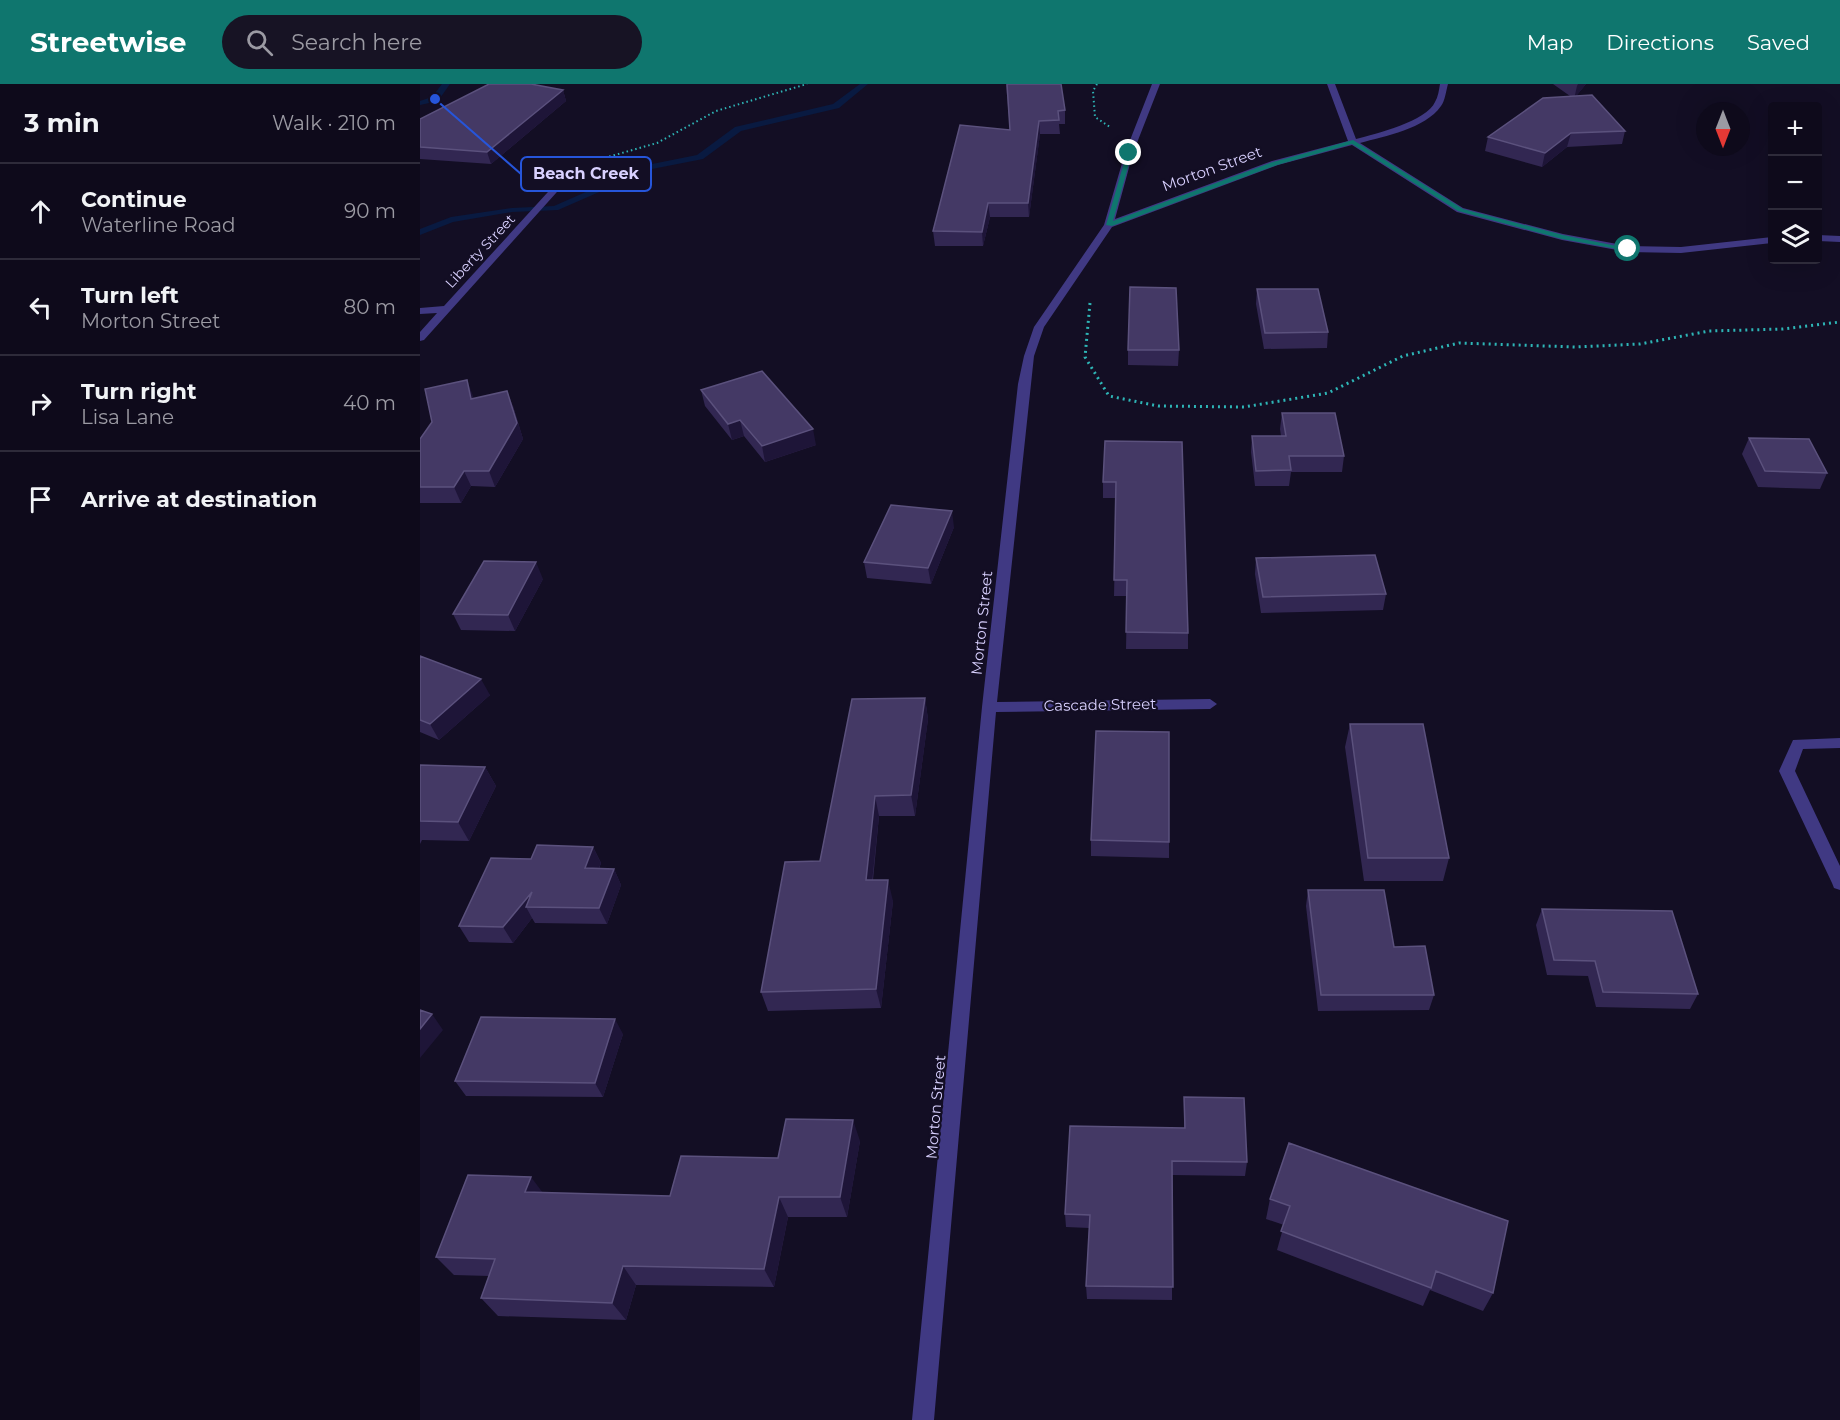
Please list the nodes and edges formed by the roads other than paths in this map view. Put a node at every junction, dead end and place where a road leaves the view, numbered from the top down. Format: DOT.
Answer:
graph roads {
  1 [pos="1156,84"];
  2 [pos="1331,84"];
  3 [pos="1444,84"];
  4 [pos="1353,142"];
  5 [pos="561,183"];
  6 [pos="1109,225"];
  7 [pos="1822,238"];
  8 [pos="1840,239"];
  9 [pos="1768,241"];
  10 [pos="444,309"];
  11 [pos="420,310"];
  12 [pos="420,338"];
  13 [pos="1210,704"];
  14 [pos="989,707"];
  15 [pos="1840,743"];
  16 [pos="1840,883"];
  17 [pos="923,1420"];
  1 -- 6 [label="street"];
  2 -- 4 [label="street"];
  3 -- 4 [label="street, Morton Street"];
  4 -- 6 [label="street, Morton Street"];
  4 -- 9 [label="street"];
  5 -- 10 [label="street, Liberty Street"];
  6 -- 14 [label="street, Morton Street"];
  7 -- 8 [label="street"];
  10 -- 11 [label="street"];
  10 -- 12 [label="street, Liberty Street"];
  13 -- 14 [label="street, Cascade Street"];
  14 -- 17 [label="street, Morton Street"];
  15 -- 16 [label="street"];
}
